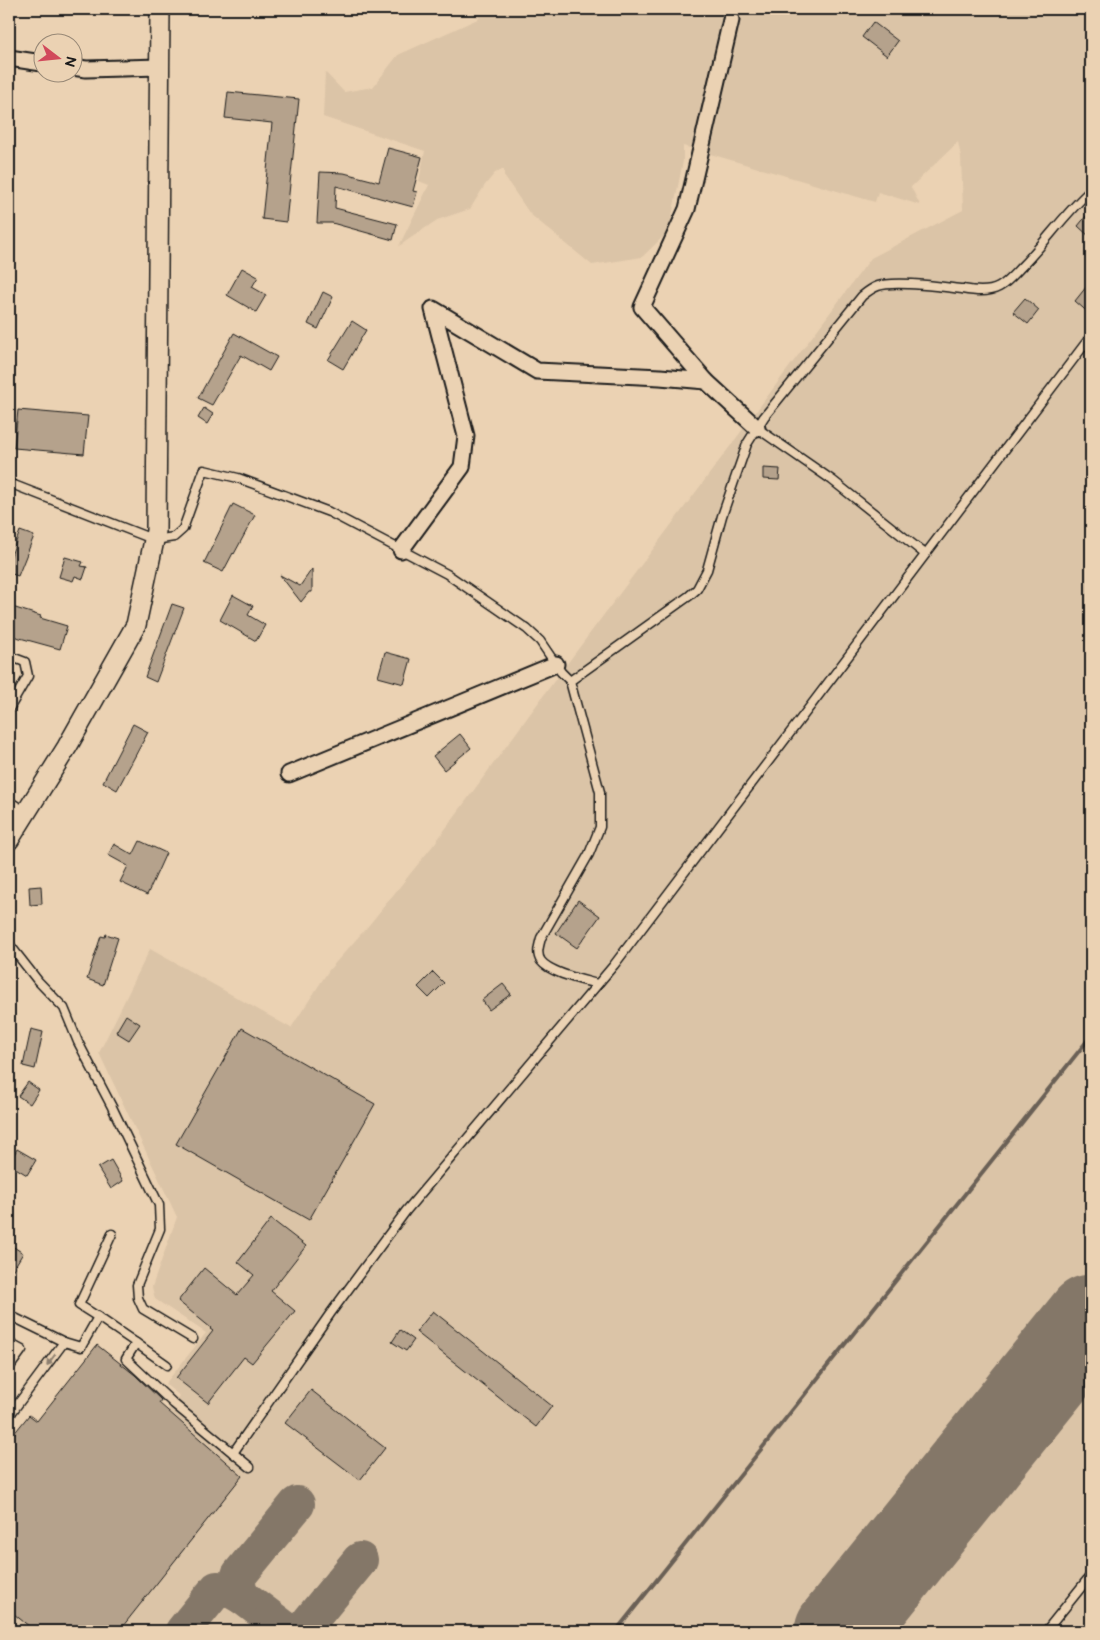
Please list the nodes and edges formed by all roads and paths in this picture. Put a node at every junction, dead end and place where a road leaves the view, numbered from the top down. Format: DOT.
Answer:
graph roads {
  1 [pos="160,9"];
  2 [pos="732,20"];
  3 [pos="9,58"];
  4 [pos="32,61"];
  5 [pos="160,67"];
  6 [pos="82,68"];
  7 [pos="1091,190"];
  8 [pos="1091,336"];
  9 [pos="706,382"];
  10 [pos="757,428"];
  11 [pos="9,483"];
  12 [pos="154,540"];
  13 [pos="401,550"];
  14 [pos="925,554"];
  15 [pos="9,656"];
  16 [pos="556,664"];
  17 [pos="570,681"];
  18 [pos="9,710"];
  19 [pos="289,774"];
  20 [pos="9,801"];
  21 [pos="26,812"];
  22 [pos="9,840"];
  23 [pos="9,944"];
  24 [pos="597,984"];
  25 [pos="112,1234"];
  26 [pos="9,1315"];
  27 [pos="98,1317"];
  28 [pos="193,1338"];
  29 [pos="64,1342"];
  30 [pos="9,1343"];
  31 [pos="136,1343"];
  32 [pos="167,1365"];
  33 [pos="9,1368"];
  34 [pos="9,1416"];
  35 [pos="233,1454"];
  36 [pos="250,1467"];
  37 [pos="1091,1575"];
  38 [pos="1046,1631"];
  1 -- 5 [label="street"];
  2 -- 9 [label="street"];
  3 -- 4 [label="street"];
  5 -- 6 [label="street"];
  5 -- 12 [label="street"];
  7 -- 10 [label="lane"];
  8 -- 14 [label="lane"];
  9 -- 10 [label="street"];
  9 -- 13 [label="street"];
  10 -- 14 [label="lane"];
  10 -- 17 [label="lane"];
  11 -- 12 [label="lane"];
  12 -- 13 [label="lane"];
  12 -- 21 [label="street"];
  13 -- 16 [label="lane"];
  14 -- 24 [label="lane"];
  15 -- 18 [label="lane"];
  16 -- 17 [label="lane"];
  16 -- 19 [label="street"];
  17 -- 24 [label="lane"];
  20 -- 21 [label="lane"];
  21 -- 22 [label="street"];
  23 -- 28 [label="lane"];
  24 -- 35 [label="lane"];
  25 -- 27 [label="lane"];
  26 -- 29 [label="lane"];
  27 -- 29 [label="lane"];
  27 -- 31 [label="lane"];
  29 -- 34 [label="lane, one-way"];
  30 -- 33 [label="lane"];
  31 -- 32 [label="lane"];
  31 -- 35 [label="lane"];
  35 -- 36 [label="lane"];
  37 -- 38 [label="lane"];
}
